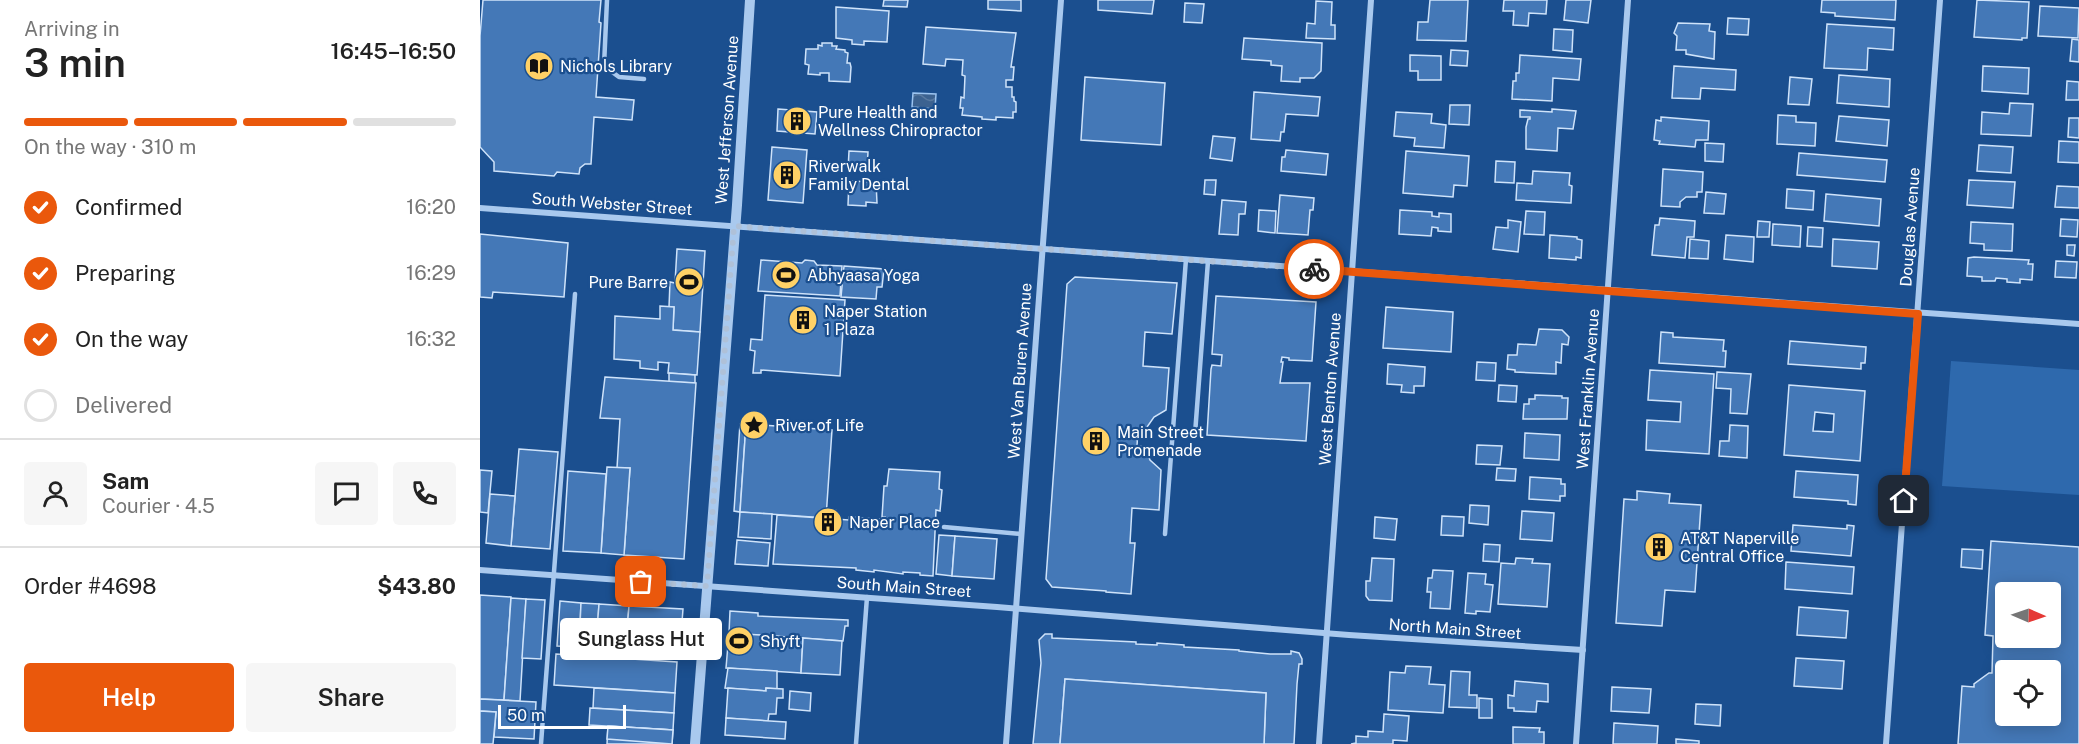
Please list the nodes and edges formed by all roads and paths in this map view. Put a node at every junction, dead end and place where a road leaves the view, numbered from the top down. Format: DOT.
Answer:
graph roads {
  1 [pos="608,0"];
  2 [pos="750,0"];
  3 [pos="1061,0"];
  4 [pos="1371,0"];
  5 [pos="1628,0"];
  6 [pos="1940,0"];
  7 [pos="644,79"];
  8 [pos="480,208"];
  9 [pos="734,226"];
  10 [pos="1043,249"];
  11 [pos="1186,259"];
  12 [pos="1208,261"];
  13 [pos="1352,272"];
  14 [pos="1608,290"];
  15 [pos="575,294"];
  16 [pos="1918,314"];
  17 [pos="2079,324"];
  18 [pos="1195,434"];
  19 [pos="944,527"];
  20 [pos="1021,534"];
  21 [pos="1165,534"];
  22 [pos="480,570"];
  23 [pos="554,576"];
  24 [pos="707,586"];
  25 [pos="867,597"];
  26 [pos="1016,609"];
  27 [pos="1327,633"];
  28 [pos="1583,650"];
  29 [pos="542,744"];
  30 [pos="695,744"];
  31 [pos="856,744"];
  32 [pos="1006,744"];
  33 [pos="1319,744"];
  34 [pos="1576,744"];
  35 [pos="1886,744"];
  1 -- 7 [label="lane"];
  2 -- 9 [label="street, West Jefferson Avenue"];
  3 -- 10 [label="street, West Van Buren Avenue"];
  4 -- 13 [label="street, West Benton Avenue"];
  5 -- 14 [label="street, West Franklin Avenue"];
  6 -- 16 [label="street, Douglas Avenue"];
  8 -- 9 [label="street, South Webster Street"];
  9 -- 10 [label="street, South Webster Street"];
  9 -- 24 [label="street, West Jefferson Avenue"];
  10 -- 11 [label="street, South Webster Street"];
  10 -- 20 [label="street, West Van Buren Avenue"];
  11 -- 12 [label="street, South Webster Street"];
  11 -- 21 [label="lane"];
  12 -- 13 [label="street, South Webster Street"];
  12 -- 18 [label="lane"];
  13 -- 14 [label="street, South Webster Street"];
  13 -- 27 [label="street, West Benton Avenue"];
  14 -- 16 [label="street, South Webster Street"];
  14 -- 28 [label="street, West Franklin Avenue"];
  15 -- 23 [label="lane"];
  16 -- 17 [label="street, South Webster Street"];
  16 -- 35 [label="street, Douglas Avenue"];
  19 -- 20 [label="lane"];
  20 -- 26 [label="street, West Van Buren Avenue"];
  22 -- 23 [label="street, South Main Street"];
  23 -- 24 [label="street, South Main Street"];
  23 -- 29 [label="lane"];
  24 -- 25 [label="street, South Main Street"];
  24 -- 30 [label="street, West Jefferson Avenue"];
  25 -- 26 [label="street, South Main Street"];
  25 -- 31 [label="lane"];
  26 -- 27 [label="street, South Main Street"];
  26 -- 32 [label="street, West Van Buren Avenue"];
  27 -- 28 [label="street, North Main Street"];
  27 -- 33 [label="street, West Benton Avenue"];
  28 -- 34 [label="street, West Franklin Avenue"];
}
